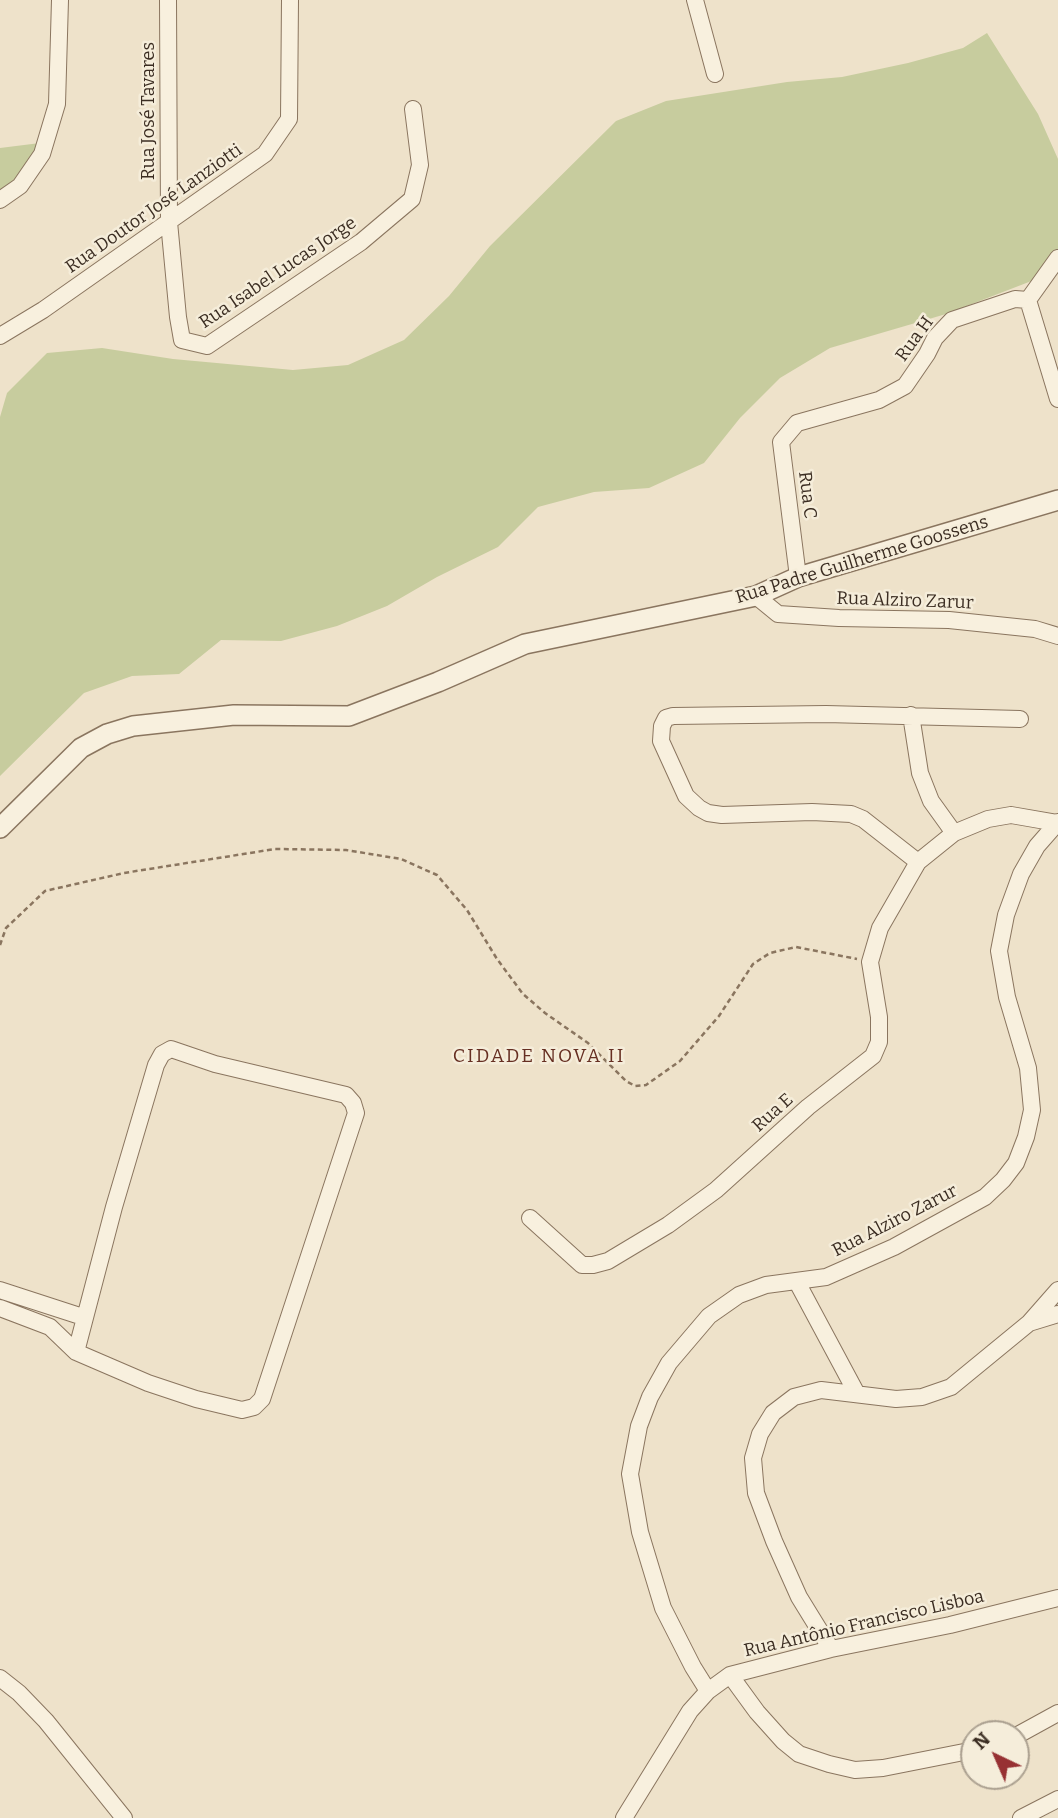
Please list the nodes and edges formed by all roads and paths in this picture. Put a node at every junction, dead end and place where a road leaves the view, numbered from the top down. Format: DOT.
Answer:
graph roads {
  1 [pos="60,0"];
  2 [pos="169,0"];
  3 [pos="290,0"];
  4 [pos="695,0"];
  5 [pos="715,74"];
  6 [pos="413,109"];
  7 [pos="0,201"];
  8 [pos="169,222"];
  9 [pos="1058,258"];
  10 [pos="1028,300"];
  11 [pos="0,336"];
  12 [pos="1058,399"];
  13 [pos="797,423"];
  14 [pos="1058,500"];
  15 [pos="798,577"];
  16 [pos="756,596"];
  17 [pos="1058,636"];
  18 [pos="911,715"];
  19 [pos="1020,719"];
  20 [pos="1057,823"];
  21 [pos="2,826"];
  22 [pos="954,833"];
  23 [pos="918,862"];
  24 [pos="0,944"];
  25 [pos="870,961"];
  26 [pos="530,1218"];
  27 [pos="797,1282"];
  28 [pos="0,1290"];
  29 [pos="1058,1290"];
  30 [pos="0,1308"];
  31 [pos="1058,1314"];
  32 [pos="83,1317"];
  33 [pos="1029,1322"];
  34 [pos="76,1352"];
  35 [pos="857,1394"];
  36 [pos="1058,1598"];
  37 [pos="831,1649"];
  38 [pos="730,1675"];
  39 [pos="0,1678"];
  40 [pos="709,1690"];
  41 [pos="1058,1713"];
  42 [pos="1030,1728"];
  43 [pos="960,1753"];
  44 [pos="1058,1799"];
  45 [pos="124,1818"];
  46 [pos="624,1818"];
  47 [pos="1021,1818"];
  1 -- 7 [label="street"];
  2 -- 8 [label="street, Rua José Tavares"];
  3 -- 8 [label="street, Rua Doutor José Lanziotti"];
  4 -- 5 [label="street"];
  6 -- 8 [label="street, Rua Isabel Lucas Jorge"];
  8 -- 11 [label="street, Rua Doutor José Lanziotti"];
  9 -- 10 [label="street"];
  10 -- 12 [label="street"];
  10 -- 13 [label="street, Rua H"];
  13 -- 15 [label="street, Rua C"];
  14 -- 15 [label="street, Rua Padre Guilherme Goossens"];
  15 -- 16 [label="street, Rua Padre Guilherme Goossens"];
  16 -- 17 [label="street, Rua Alziro Zarur"];
  16 -- 21 [label="street, Rua Padre Guilherme Goossens"];
  18 -- 19 [label="street"];
  18 -- 22 [label="street"];
  18 -- 23 [label="street"];
  20 -- 22 [label="street"];
  20 -- 27 [label="street, Rua Alziro Zarur"];
  22 -- 23 [label="street"];
  23 -- 25 [label="street, Rua E"];
  24 -- 25 [label="path"];
  25 -- 26 [label="street, Rua E"];
  27 -- 35 [label="street"];
  27 -- 40 [label="street, Rua Alziro Zarur"];
  28 -- 32 [label="street"];
  29 -- 33 [label="street"];
  30 -- 34 [label="street"];
  31 -- 33 [label="street"];
  32 -- 34 [label="street"];
  32 -- 34 [label="street"];
  33 -- 35 [label="street"];
  35 -- 37 [label="street"];
  36 -- 37 [label="street, Rua Antônio Francisco Lisboa"];
  37 -- 38 [label="street, Rua Antônio Francisco Lisboa"];
  38 -- 40 [label="street, Rua Antônio Francisco Lisboa"];
  38 -- 43 [label="street"];
  39 -- 45 [label="street"];
  40 -- 46 [label="street, Rua Antônio Francisco Lisboa"];
  41 -- 42 [label="street"];
  44 -- 47 [label="street"];
}
